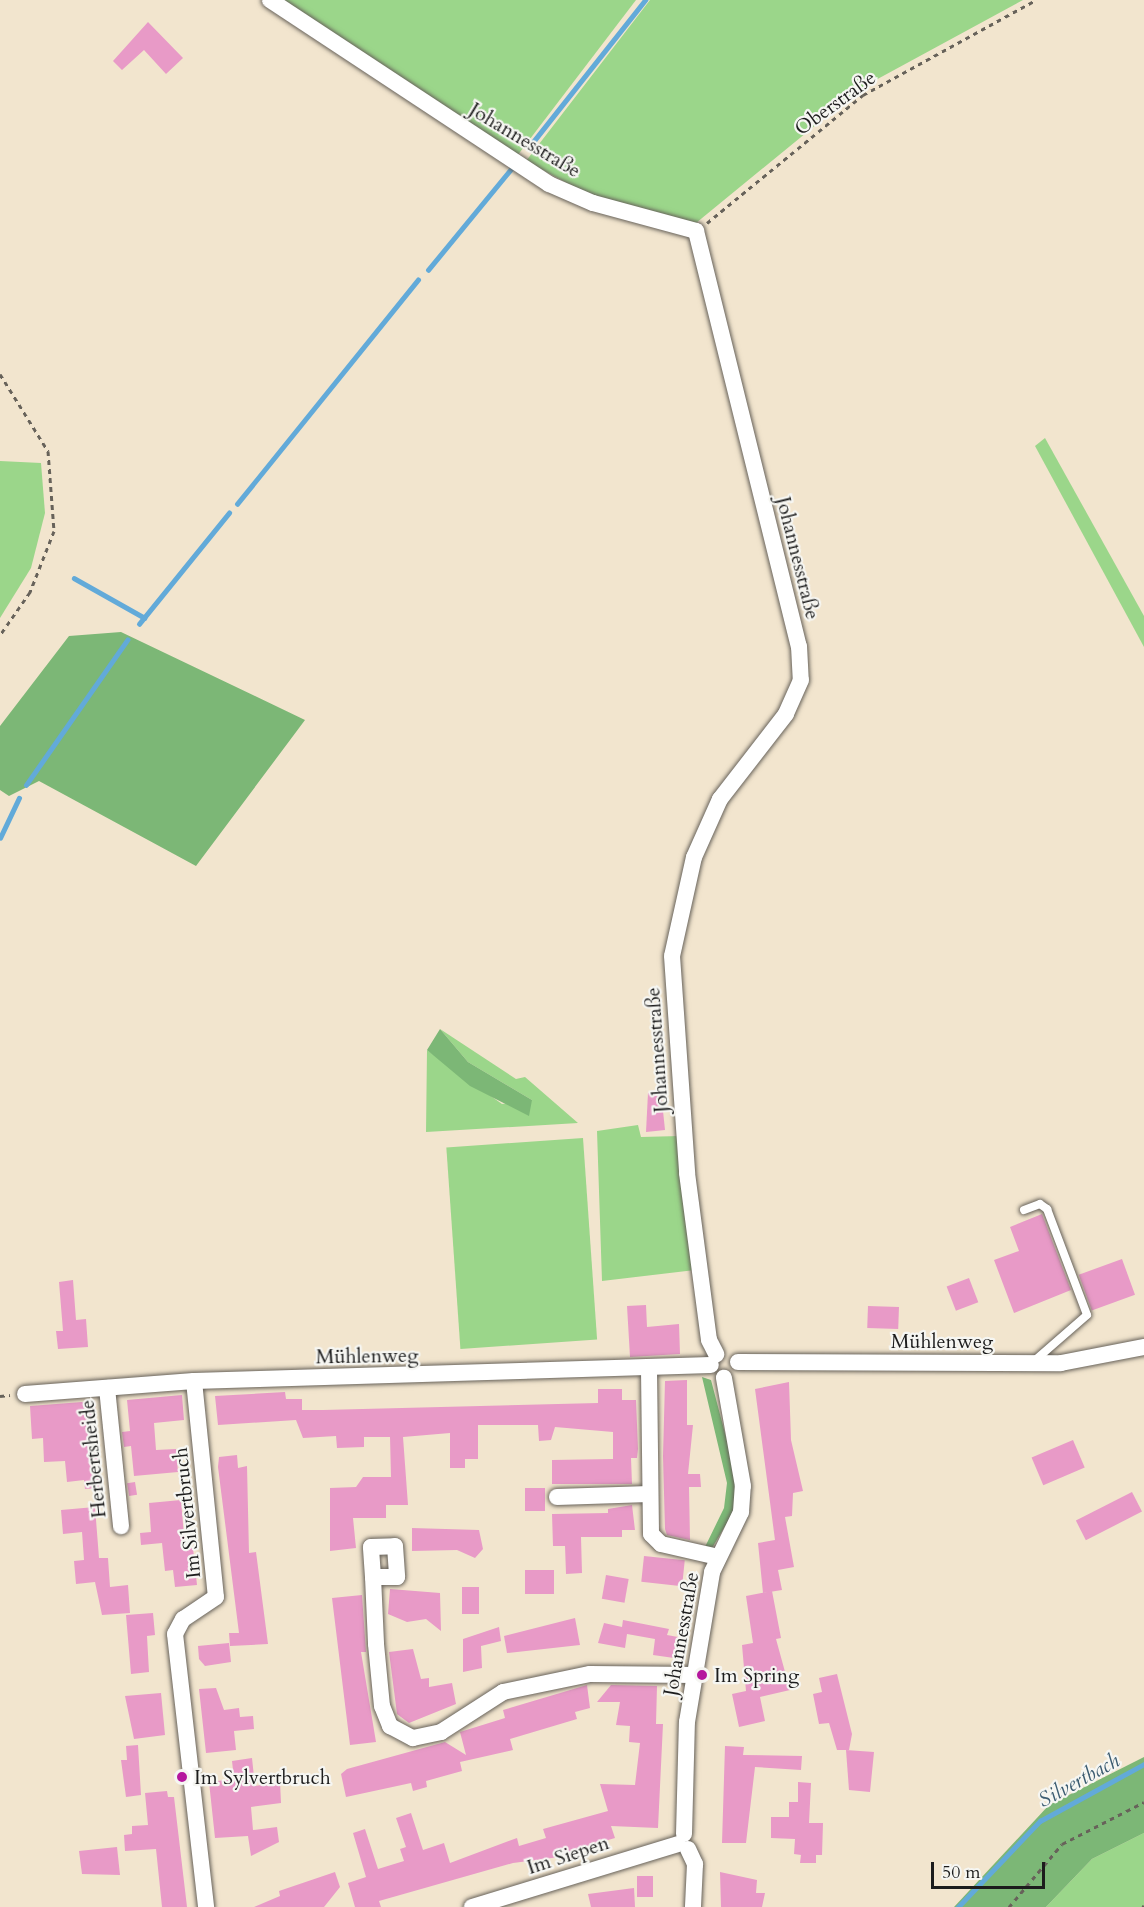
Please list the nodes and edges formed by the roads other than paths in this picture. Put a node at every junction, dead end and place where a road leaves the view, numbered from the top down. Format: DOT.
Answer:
graph roads {
  1 [pos="270,0"];
  2 [pos="1024,1210"];
  3 [pos="1144,1347"];
  4 [pos="714,1360"];
  5 [pos="738,1362"];
  6 [pos="1031,1363"];
  7 [pos="649,1370"];
  8 [pos="724,1378"];
  9 [pos="194,1381"];
  10 [pos="107,1388"];
  11 [pos="25,1394"];
  12 [pos="649,1494"];
  13 [pos="557,1497"];
  14 [pos="122,1526"];
  15 [pos="718,1557"];
  16 [pos="373,1577"];
  17 [pos="695,1675"];
  18 [pos="683,1842"];
  19 [pos="206,1907"];
  20 [pos="472,1907"];
  21 [pos="693,1907"];
  1 -- 4 [label="street, Johannesstraße"];
  2 -- 6 [label="lane"];
  3 -- 6 [label="street, Mühlenweg"];
  4 -- 5 [label="street, Mühlenweg"];
  4 -- 7 [label="street, Mühlenweg"];
  4 -- 8 [label="street"];
  5 -- 6 [label="street, Mühlenweg"];
  5 -- 8 [label="street"];
  7 -- 9 [label="street, Mühlenweg"];
  7 -- 12 [label="street"];
  8 -- 15 [label="street, Johannesstraße"];
  9 -- 10 [label="street, Mühlenweg"];
  9 -- 19 [label="street, Im Silvertbruch"];
  10 -- 11 [label="street, Mühlenweg"];
  10 -- 14 [label="street, Herbertsheide"];
  12 -- 13 [label="street"];
  12 -- 15 [label="street"];
  15 -- 17 [label="street, Johannesstraße"];
  16 -- 17 [label="street"];
  17 -- 18 [label="street, Johannesstraße"];
  18 -- 20 [label="street, Im Siepen"];
  18 -- 21 [label="street, Johannesstraße"];
}
